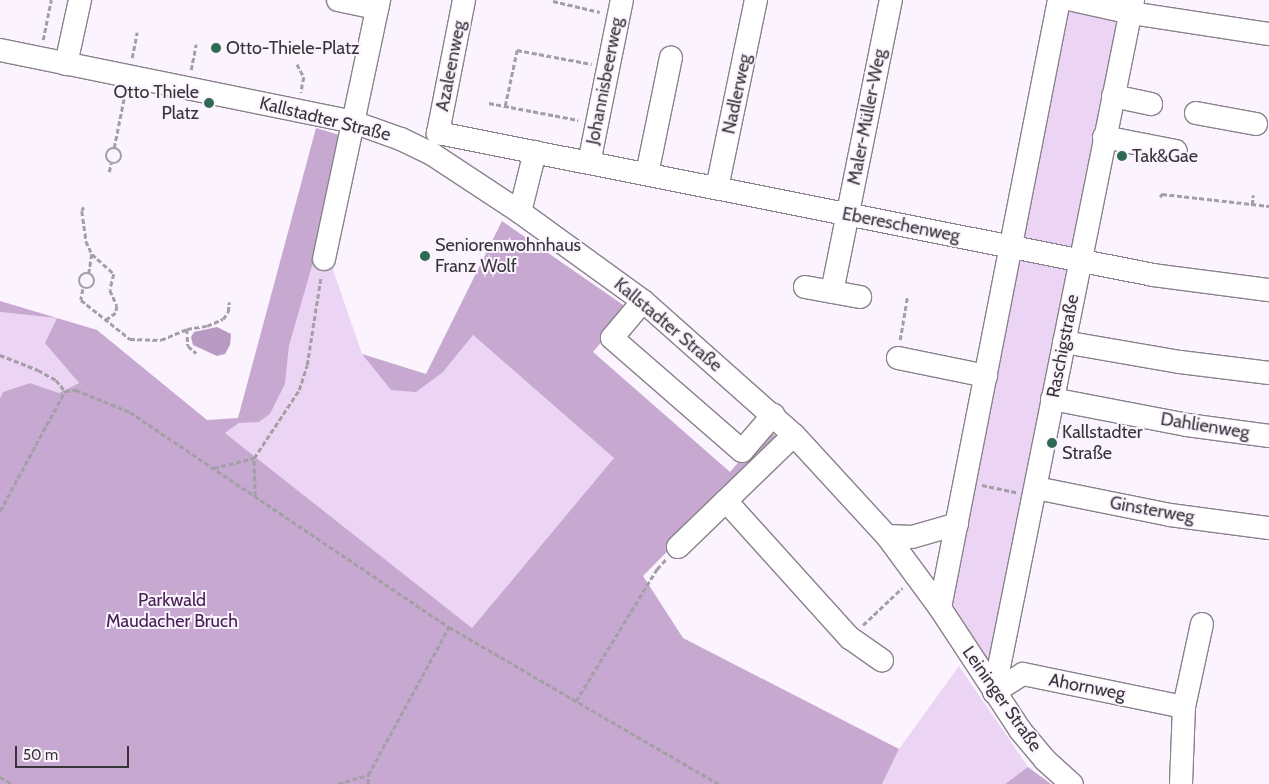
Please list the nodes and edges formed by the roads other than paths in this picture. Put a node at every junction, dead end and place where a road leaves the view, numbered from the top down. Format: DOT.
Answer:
graph roads {
  1 [pos="80,0"];
  2 [pos="338,0"];
  3 [pos="464,0"];
  4 [pos="756,0"];
  5 [pos="891,0"];
  6 [pos="1059,0"];
  7 [pos="1073,0"];
  8 [pos="378,4"];
  9 [pos="1132,7"];
  10 [pos="620,8"];
  11 [pos="1269,34"];
  12 [pos="0,50"];
  13 [pos="671,57"];
  14 [pos="66,64"];
  15 [pos="1113,96"];
  16 [pos="1151,104"];
  17 [pos="1196,113"];
  18 [pos="353,122"];
  19 [pos="1256,124"];
  20 [pos="438,133"];
  21 [pos="1104,136"];
  22 [pos="1176,151"];
  23 [pos="535,152"];
  24 [pos="589,163"];
  25 [pos="647,174"];
  26 [pos="717,188"];
  27 [pos="520,212"];
  28 [pos="847,214"];
  29 [pos="1012,247"];
  30 [pos="324,260"];
  31 [pos="1080,260"];
  32 [pos="805,287"];
  33 [pos="1269,290"];
  34 [pos="832,292"];
  35 [pos="860,297"];
  36 [pos="643,301"];
  37 [pos="1064,342"];
  38 [pos="898,358"];
  39 [pos="1269,372"];
  40 [pos="986,376"];
  41 [pos="1052,399"];
  42 [pos="773,415"];
  43 [pos="794,435"];
  44 [pos="1269,436"];
  45 [pos="1034,496"];
  46 [pos="726,501"];
  47 [pos="957,524"];
  48 [pos="1269,528"];
  49 [pos="887,536"];
  50 [pos="678,547"];
  51 [pos="940,608"];
  52 [pos="1202,624"];
  53 [pos="882,660"];
  54 [pos="994,692"];
  55 [pos="1184,707"];
  56 [pos="1072,784"];
  57 [pos="1181,784"];
  1 -- 14 [label="street"];
  2 -- 8 [label="street"];
  3 -- 20 [label="street, Azaleenweg"];
  4 -- 26 [label="street, Nadlerweg"];
  5 -- 28 [label="street, Maler-Müller-Weg"];
  6 -- 29 [label="street"];
  7 -- 9 [label="street"];
  8 -- 18 [label="street"];
  9 -- 11 [label="street"];
  9 -- 15 [label="street, Raschigstraße"];
  10 -- 24 [label="street, Johannisbeerweg"];
  12 -- 14 [label="street, Kallstadter Straße"];
  13 -- 25 [label="street"];
  14 -- 18 [label="street, Kallstadter Straße"];
  15 -- 16 [label="street"];
  15 -- 21 [label="street, Raschigstraße"];
  17 -- 19 [label="street"];
  18 -- 27 [label="street, Kallstadter Straße"];
  18 -- 30 [label="street"];
  20 -- 23 [label="street, Ebereschenweg"];
  21 -- 22 [label="street"];
  21 -- 31 [label="street, Raschigstraße"];
  23 -- 24 [label="street, Ebereschenweg"];
  23 -- 27 [label="street"];
  24 -- 25 [label="street, Ebereschenweg"];
  25 -- 26 [label="street, Ebereschenweg"];
  26 -- 28 [label="street, Ebereschenweg"];
  27 -- 36 [label="street, Kallstadter Straße"];
  28 -- 29 [label="street, Ebereschenweg"];
  28 -- 34 [label="street, Maler-Müller-Weg"];
  29 -- 31 [label="street, Ebereschenweg"];
  29 -- 40 [label="street"];
  31 -- 33 [label="street, Ebereschenweg"];
  31 -- 37 [label="street, Raschigstraße"];
  32 -- 34 [label="street"];
  34 -- 35 [label="street"];
  36 -- 42 [label="street, Kallstadter Straße"];
  36 -- 42 [label="street"];
  37 -- 39 [label="street"];
  37 -- 41 [label="street, Raschigstraße"];
  38 -- 40 [label="street"];
  40 -- 47 [label="street"];
  41 -- 44 [label="street, Dahlienweg"];
  41 -- 45 [label="street, Raschigstraße"];
  42 -- 43 [label="street, Kallstadter Straße"];
  43 -- 46 [label="street"];
  43 -- 49 [label="street, Kallstadter Straße"];
  45 -- 48 [label="street, Ginsterweg"];
  45 -- 54 [label="street, Raschigstraße"];
  46 -- 50 [label="street"];
  46 -- 53 [label="street"];
  47 -- 49 [label="street"];
  47 -- 51 [label="street"];
  49 -- 51 [label="street, Kallstadter Straße"];
  51 -- 54 [label="street, Leininger Straße"];
  52 -- 55 [label="street"];
  54 -- 55 [label="street, Ahornweg"];
  54 -- 56 [label="street, Leininger Straße"];
  55 -- 57 [label="street"];
}
